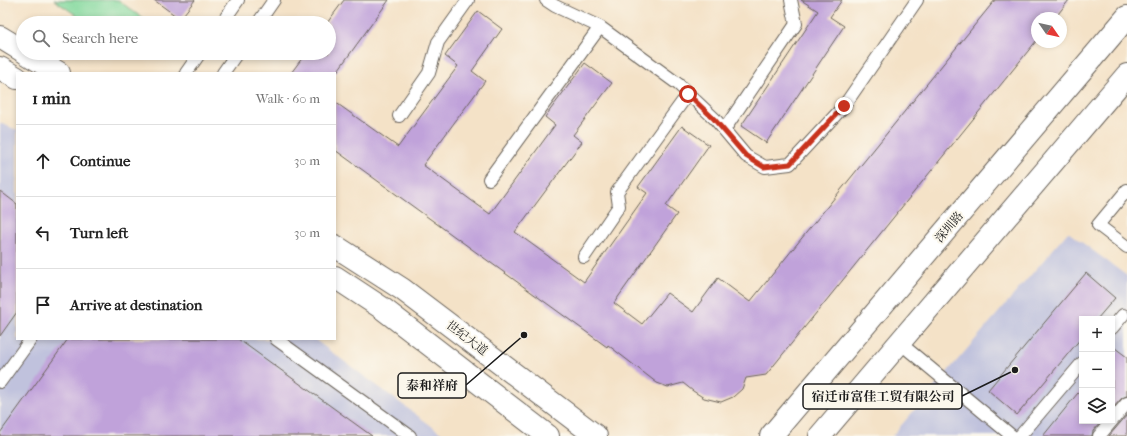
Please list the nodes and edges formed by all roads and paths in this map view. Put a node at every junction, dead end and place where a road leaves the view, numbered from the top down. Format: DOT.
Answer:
graph roads {
  1 [pos="238,0"];
  2 [pos="274,0"];
  3 [pos="468,0"];
  4 [pos="546,0"];
  5 [pos="791,0"];
  6 [pos="917,0"];
  7 [pos="227,16"];
  8 [pos="263,16"];
  9 [pos="1127,17"];
  10 [pos="600,27"];
  11 [pos="0,37"];
  12 [pos="16,47"];
  13 [pos="38,60"];
  14 [pos="195,60"];
  15 [pos="232,60"];
  16 [pos="0,68"];
  17 [pos="57,72"];
  18 [pos="187,72"];
  19 [pos="224,72"];
  20 [pos="1127,75"];
  21 [pos="16,77"];
  22 [pos="688,94"];
  23 [pos="399,116"];
  24 [pos="724,130"];
  25 [pos="489,179"];
  26 [pos="1127,190"];
  27 [pos="336,247"];
  28 [pos="1127,247"];
  29 [pos="584,257"];
  30 [pos="336,278"];
  31 [pos="1123,315"];
  32 [pos="1115,324"];
  33 [pos="30,340"];
  34 [pos="277,340"];
  35 [pos="900,342"];
  36 [pos="1079,367"];
  37 [pos="0,382"];
  38 [pos="1127,403"];
  39 [pos="410,436"];
  40 [pos="548,436"];
  41 [pos="596,436"];
  42 [pos="771,436"];
  43 [pos="820,436"];
  44 [pos="1012,436"];
  45 [pos="1020,436"];
  46 [pos="1099,436"];
  1 -- 7 [label="lane"];
  2 -- 8 [label="lane"];
  3 -- 23 [label="lane"];
  4 -- 10 [label="lane"];
  5 -- 24 [label="lane"];
  6 -- 24 [label="lane"];
  9 -- 42 [label="street, 深圳路"];
  10 -- 22 [label="lane"];
  10 -- 25 [label="lane"];
  11 -- 12 [label="street"];
  13 -- 17 [label="street"];
  14 -- 18 [label="lane"];
  15 -- 19 [label="lane"];
  16 -- 21 [label="street"];
  20 -- 35 [label="street"];
  22 -- 24 [label="lane"];
  22 -- 29 [label="lane"];
  26 -- 28 [label="lane"];
  27 -- 41 [label="street, 世纪大道"];
  30 -- 40 [label="street"];
  31 -- 32 [label="lane"];
  33 -- 37 [label="lane"];
  34 -- 39 [label="lane"];
  35 -- 43 [label="street"];
  35 -- 44 [label="lane"];
  36 -- 45 [label="lane"];
  38 -- 46 [label="lane"];
}
